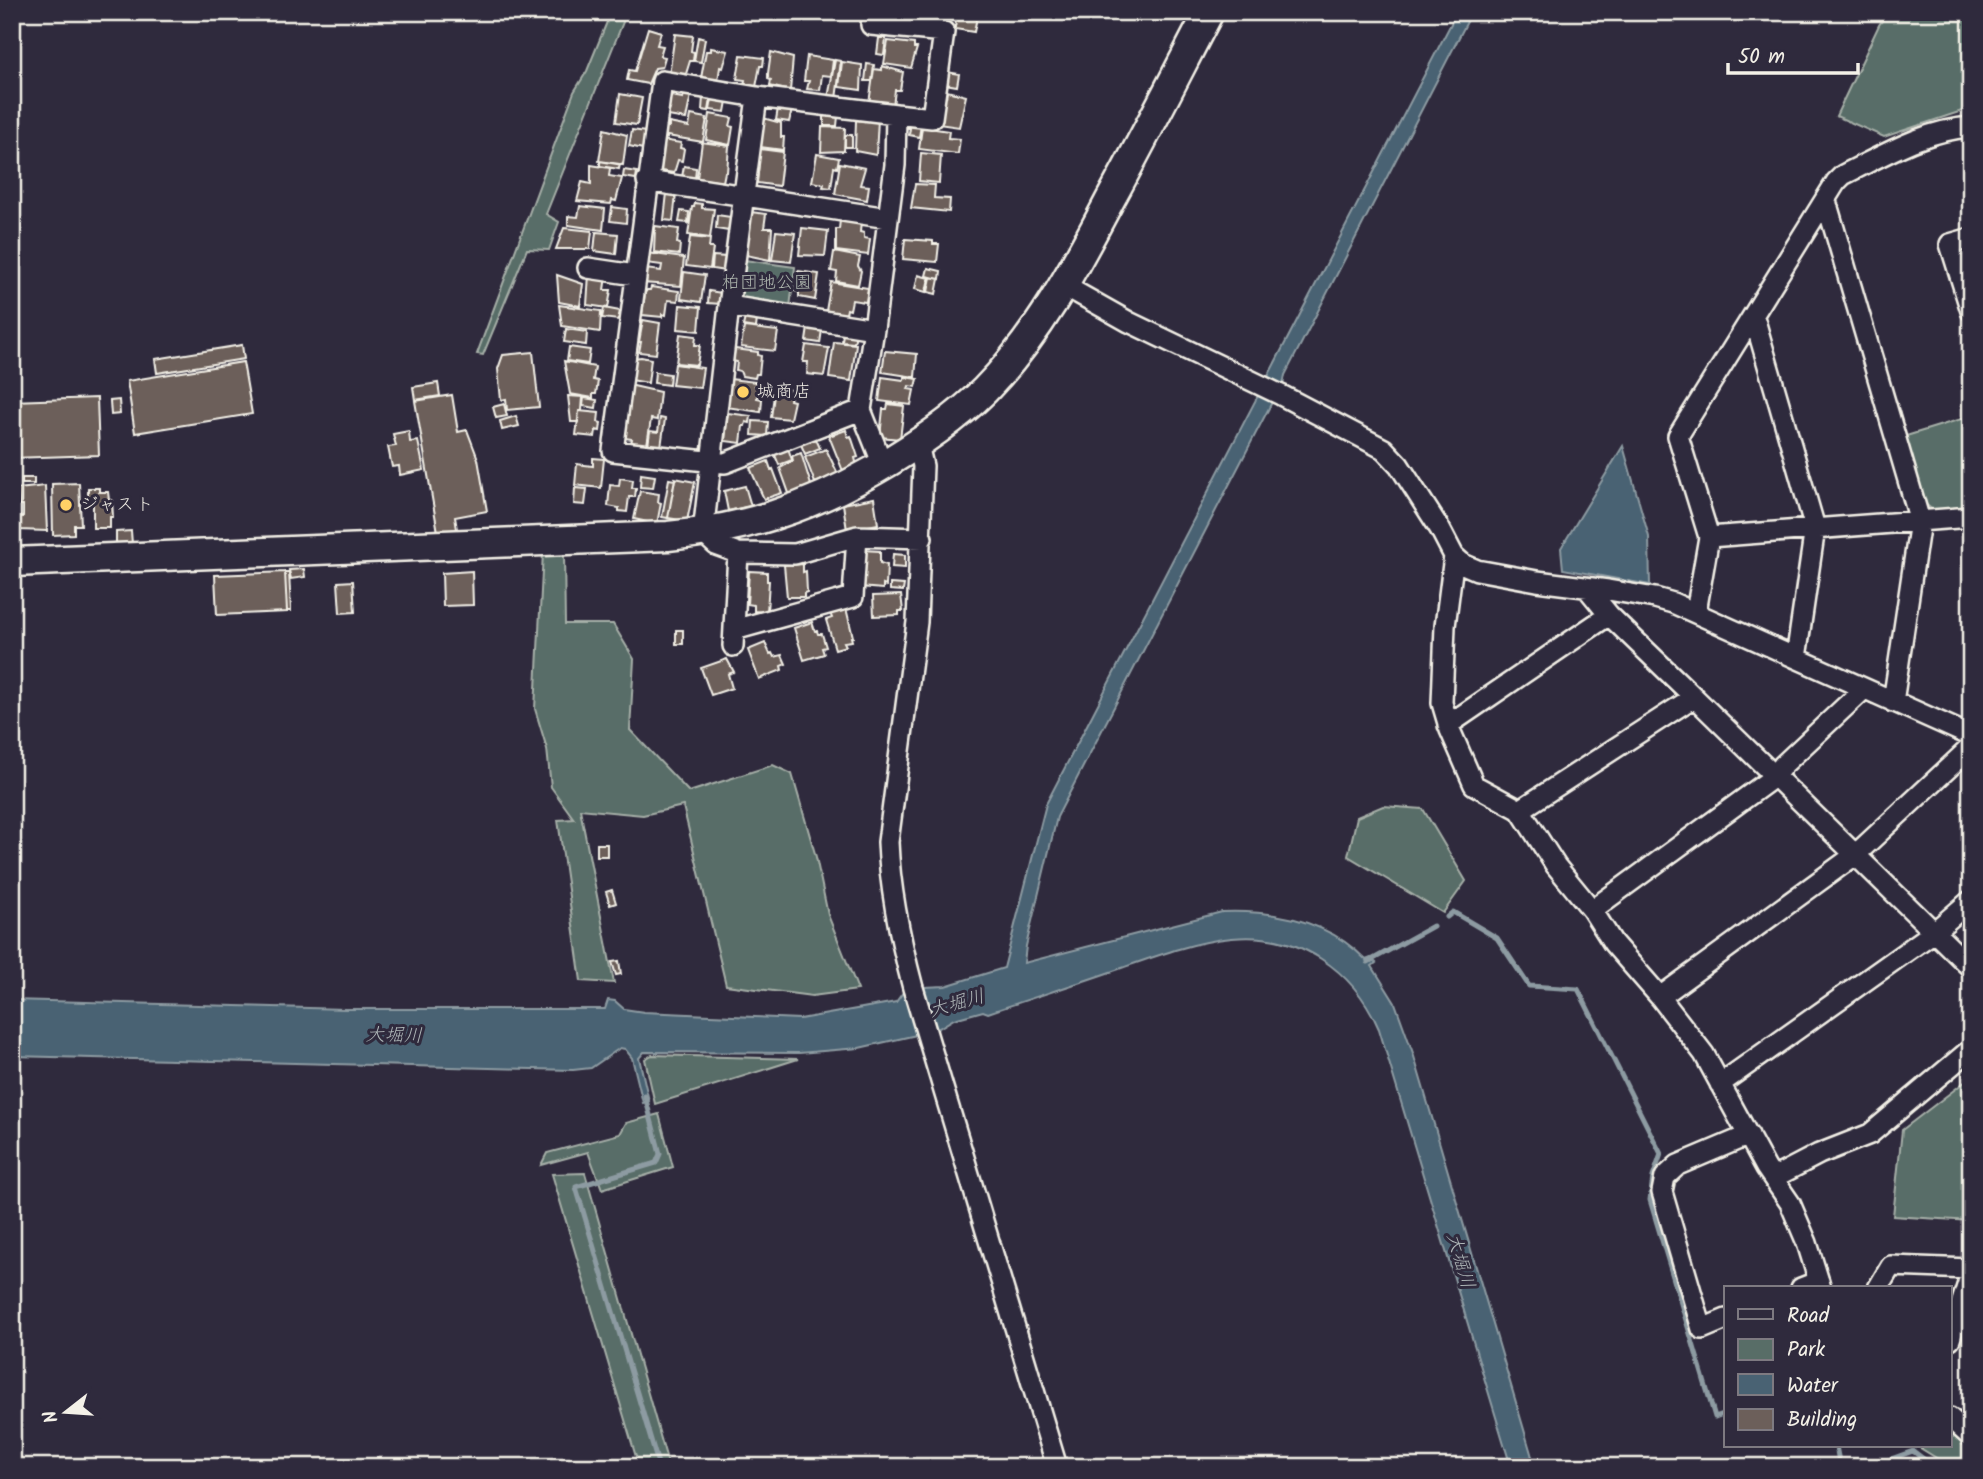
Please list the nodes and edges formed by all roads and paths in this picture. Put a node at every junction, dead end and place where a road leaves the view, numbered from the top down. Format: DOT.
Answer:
graph roads {
  1 [pos="1209,12"];
  2 [pos="871,25"];
  3 [pos="757,97"];
  4 [pos="896,114"];
  5 [pos="1971,127"];
  6 [pos="647,181"];
  7 [pos="744,195"];
  8 [pos="1826,201"];
  9 [pos="888,218"];
  10 [pos="1971,238"];
  11 [pos="588,268"];
  12 [pos="635,275"];
  13 [pos="1065,286"];
  14 [pos="729,306"];
  15 [pos="1971,311"];
  16 [pos="1754,317"];
  17 [pos="874,329"];
  18 [pos="861,410"];
  19 [pos="918,444"];
  20 [pos="711,462"];
  21 [pos="883,465"];
  22 [pos="1971,517"];
  23 [pos="1920,521"];
  24 [pos="1815,528"];
  25 [pos="703,533"];
  26 [pos="856,536"];
  27 [pos="1709,537"];
  28 [pos="922,538"];
  29 [pos="738,553"];
  30 [pos="1454,556"];
  31 [pos="12,562"];
  32 [pos="1587,588"];
  33 [pos="1696,612"];
  34 [pos="1609,615"];
  35 [pos="1796,658"];
  36 [pos="1864,688"];
  37 [pos="1694,697"];
  38 [pos="1893,702"];
  39 [pos="1448,725"];
  40 [pos="1971,736"];
  41 [pos="1971,747"];
  42 [pos="1774,777"];
  43 [pos="1520,810"];
  44 [pos="1855,855"];
  45 [pos="1971,900"];
  46 [pos="1592,910"];
  47 [pos="1934,932"];
  48 [pos="1971,968"];
  49 [pos="1660,997"];
  50 [pos="1971,1049"];
  51 [pos="1720,1084"];
  52 [pos="1749,1135"];
  53 [pos="1773,1178"];
  54 [pos="1971,1272"];
  55 [pos="1814,1286"];
  56 [pos="1879,1286"];
  57 [pos="1724,1320"];
  58 [pos="1952,1333"];
  59 [pos="1952,1420"];
  60 [pos="1971,1437"];
  61 [pos="1057,1467"];
  1 -- 13 [label="street"];
  2 -- 4 [label="street"];
  3 -- 4 [label="street"];
  3 -- 6 [label="street"];
  3 -- 7 [label="street"];
  4 -- 9 [label="street"];
  5 -- 8 [label="street"];
  6 -- 7 [label="street"];
  6 -- 12 [label="street"];
  7 -- 9 [label="street"];
  7 -- 14 [label="street"];
  8 -- 16 [label="street"];
  8 -- 23 [label="street"];
  9 -- 17 [label="street"];
  10 -- 15 [label="street"];
  11 -- 12 [label="street"];
  12 -- 20 [label="street"];
  13 -- 19 [label="street"];
  13 -- 30 [label="street"];
  14 -- 17 [label="street"];
  14 -- 20 [label="street"];
  16 -- 24 [label="street"];
  16 -- 27 [label="street"];
  17 -- 18 [label="street"];
  18 -- 20 [label="street"];
  18 -- 21 [label="street"];
  19 -- 21 [label="street"];
  19 -- 28 [label="street"];
  20 -- 25 [label="street"];
  21 -- 25 [label="street"];
  22 -- 23 [label="street"];
  23 -- 24 [label="street"];
  23 -- 38 [label="street"];
  24 -- 27 [label="street"];
  24 -- 35 [label="street"];
  25 -- 29 [label="street"];
  25 -- 31 [label="street"];
  26 -- 28 [label="street"];
  26 -- 29 [label="street"];
  26 -- 29 [label="street"];
  27 -- 33 [label="street"];
  28 -- 61 [label="street"];
  30 -- 32 [label="street"];
  30 -- 39 [label="street"];
  32 -- 33 [label="street"];
  32 -- 34 [label="street"];
  33 -- 35 [label="street"];
  34 -- 37 [label="street"];
  34 -- 39 [label="street"];
  35 -- 36 [label="street"];
  36 -- 38 [label="street"];
  36 -- 42 [label="street"];
  37 -- 42 [label="street"];
  37 -- 43 [label="street"];
  38 -- 40 [label="street"];
  39 -- 43 [label="street"];
  41 -- 44 [label="street"];
  42 -- 44 [label="street"];
  42 -- 46 [label="street"];
  43 -- 46 [label="street"];
  44 -- 47 [label="street"];
  44 -- 49 [label="street"];
  45 -- 47 [label="street"];
  46 -- 49 [label="street"];
  47 -- 48 [label="street"];
  47 -- 51 [label="street"];
  49 -- 51 [label="street"];
  50 -- 53 [label="street"];
  51 -- 52 [label="street"];
  52 -- 53 [label="street"];
  52 -- 57 [label="street"];
  53 -- 55 [label="street"];
  54 -- 56 [label="street"];
  54 -- 58 [label="street"];
  59 -- 60 [label="street"];
}
